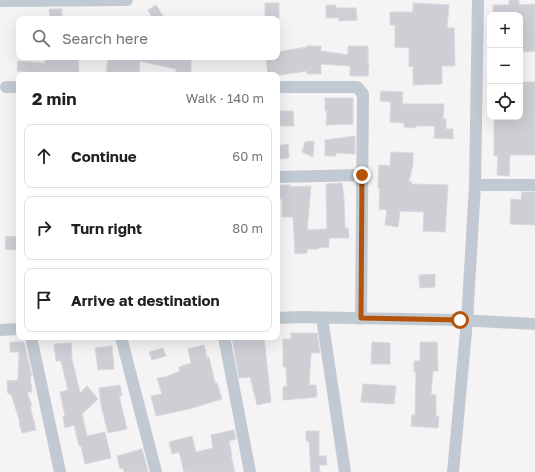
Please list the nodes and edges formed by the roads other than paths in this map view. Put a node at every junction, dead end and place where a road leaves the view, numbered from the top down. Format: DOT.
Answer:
graph roads {
  1 [pos="127,0"];
  2 [pos="478,0"];
  3 [pos="0,1"];
  4 [pos="6,87"];
  5 [pos="16,87"];
  6 [pos="280,87"];
  7 [pos="362,175"];
  8 [pos="280,177"];
  9 [pos="475,185"];
  10 [pos="535,185"];
  11 [pos="280,318"];
  12 [pos="322,318"];
  13 [pos="361,318"];
  14 [pos="467,321"];
  15 [pos="535,324"];
  16 [pos="16,329"];
  17 [pos="0,330"];
  18 [pos="32,340"];
  19 [pos="122,340"];
  20 [pos="225,340"];
  21 [pos="60,472"];
  22 [pos="156,472"];
  23 [pos="250,472"];
  24 [pos="345,472"];
  25 [pos="453,472"];
  1 -- 3 [label="street"];
  2 -- 9 [label="street"];
  4 -- 5 [label="street"];
  6 -- 7 [label="street"];
  7 -- 8 [label="street"];
  7 -- 13 [label="street"];
  9 -- 10 [label="street"];
  9 -- 14 [label="street"];
  11 -- 12 [label="street"];
  12 -- 13 [label="street"];
  12 -- 24 [label="street"];
  13 -- 14 [label="street"];
  14 -- 15 [label="street"];
  14 -- 25 [label="street"];
  16 -- 17 [label="street"];
  18 -- 21 [label="street"];
  19 -- 22 [label="street"];
  20 -- 23 [label="street"];
}
